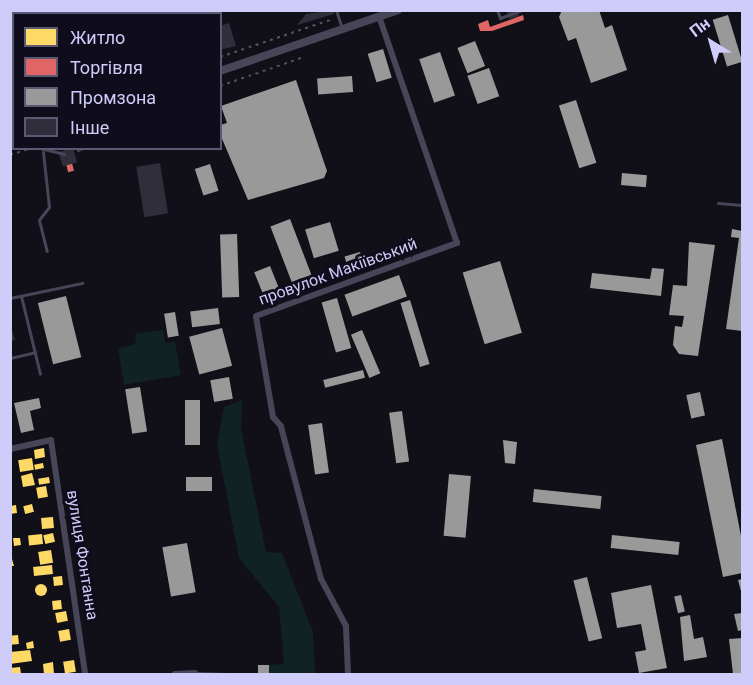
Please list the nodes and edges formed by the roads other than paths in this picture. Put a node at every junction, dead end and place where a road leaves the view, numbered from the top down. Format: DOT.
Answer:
graph roads {
  1 [pos="336,10"];
  2 [pos="398,10"];
  3 [pos="497,10"];
  4 [pos="522,10"];
  5 [pos="383,14"];
  6 [pos="343,30"];
  7 [pos="222,70"];
  8 [pos="42,150"];
  9 [pos="64,154"];
  10 [pos="718,203"];
  11 [pos="742,205"];
  12 [pos="47,251"];
  13 [pos="82,284"];
  14 [pos="21,296"];
  15 [pos="10,298"];
  16 [pos="35,352"];
  17 [pos="10,358"];
  18 [pos="40,374"];
  19 [pos="11,447"];
  20 [pos="195,673"];
  21 [pos="85,675"];
  22 [pos="175,675"];
  23 [pos="233,675"];
  24 [pos="348,675"];
  1 -- 6 [label="lane"];
  2 -- 5 [label="street"];
  3 -- 4 [label="lane"];
  5 -- 6 [label="street"];
  5 -- 24 [label="street, провулок Макіївський"];
  6 -- 7 [label="street"];
  8 -- 9 [label="lane"];
  8 -- 12 [label="lane"];
  10 -- 11 [label="lane"];
  13 -- 14 [label="lane"];
  14 -- 15 [label="lane"];
  14 -- 16 [label="lane"];
  16 -- 17 [label="lane"];
  16 -- 18 [label="lane"];
  19 -- 21 [label="street, вулиця Фонтанна"];
  20 -- 22 [label="street"];
  20 -- 23 [label="lane"];
}
